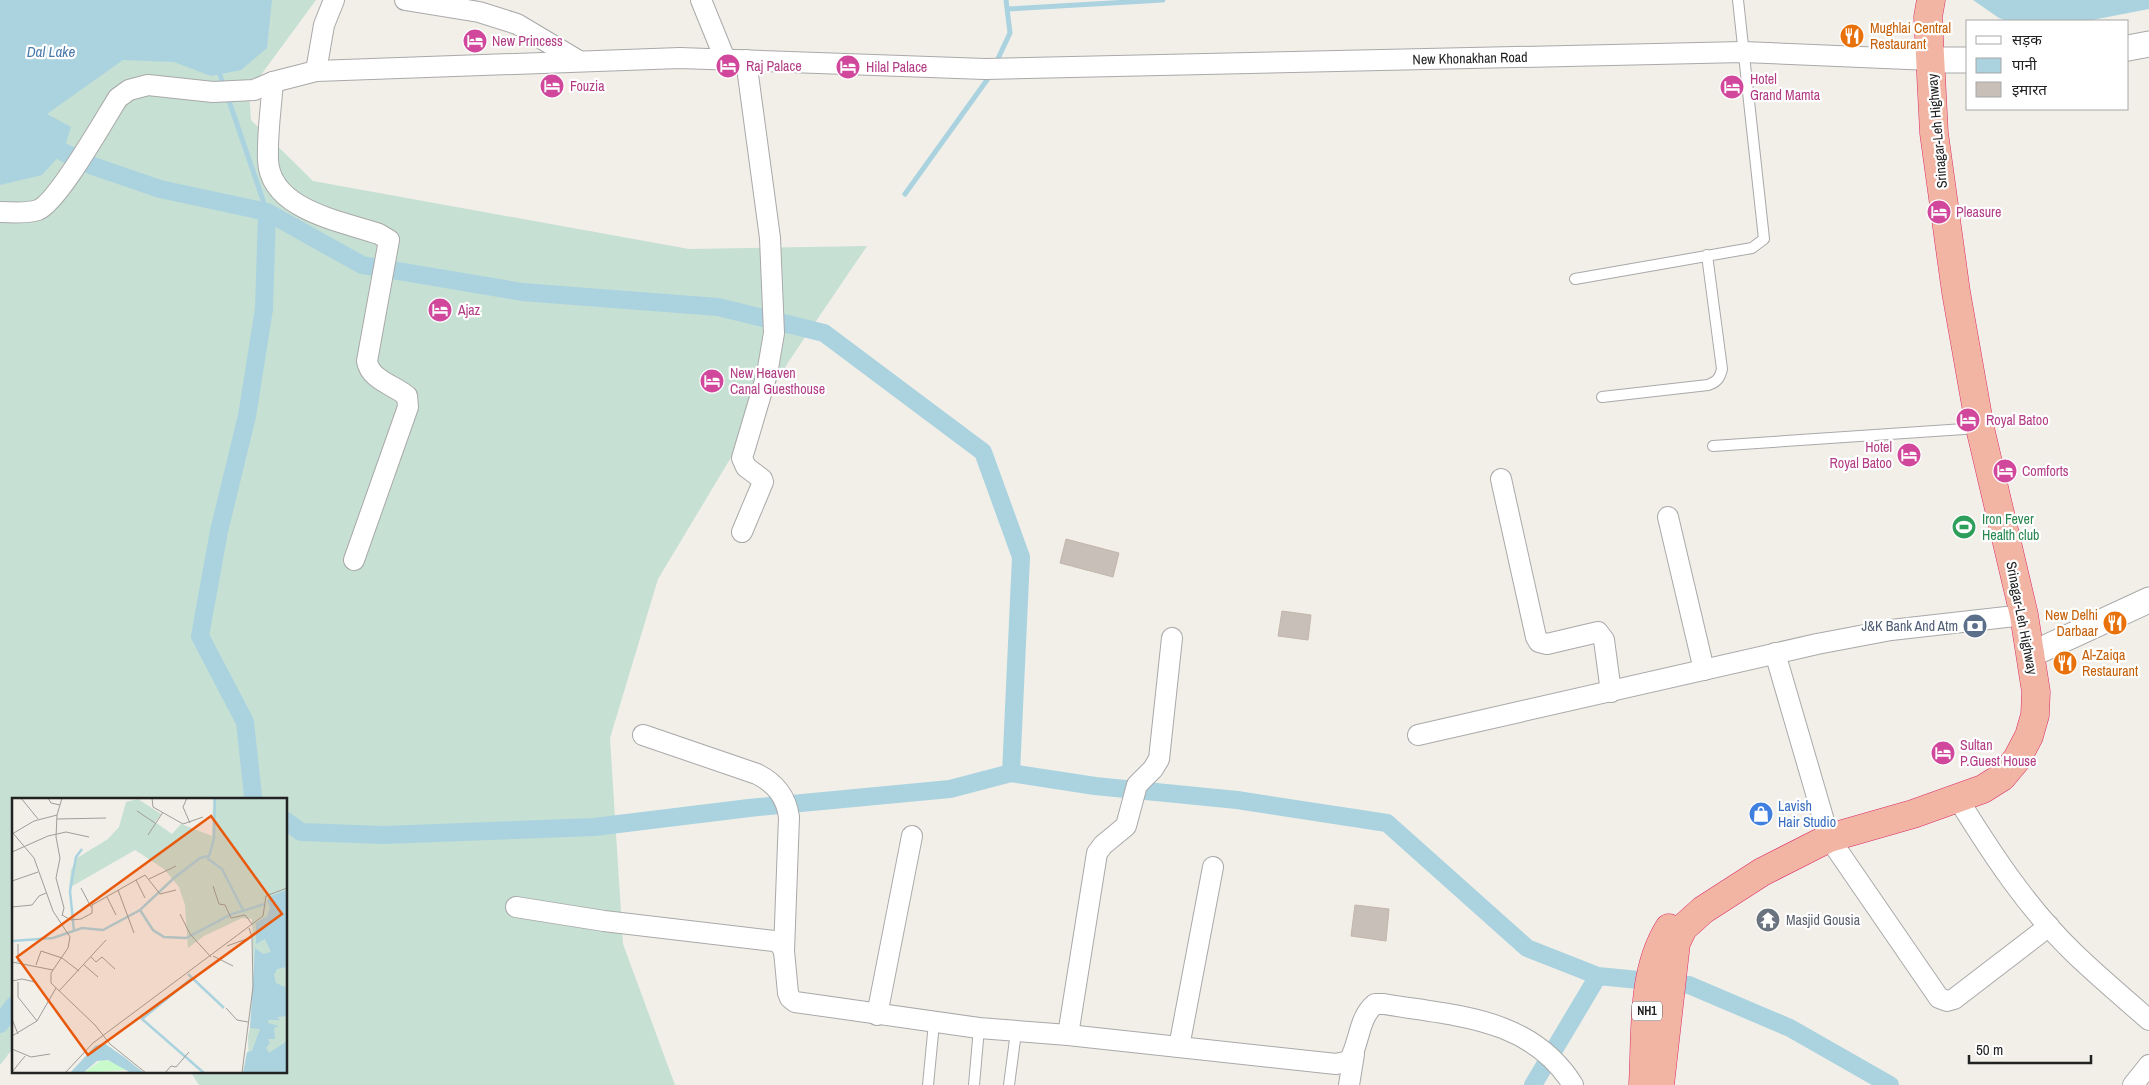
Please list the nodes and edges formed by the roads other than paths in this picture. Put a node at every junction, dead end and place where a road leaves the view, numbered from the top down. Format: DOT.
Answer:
graph roads {
  1 [pos="334,0"];
  2 [pos="405,0"];
  3 [pos="701,0"];
  4 [pos="1738,0"];
  5 [pos="1926,6"];
  6 [pos="2149,44"];
  7 [pos="2129,48"];
  8 [pos="1743,52"];
  9 [pos="725,59"];
  10 [pos="746,60"];
  11 [pos="1931,60"];
  12 [pos="1966,60"];
  13 [pos="579,62"];
  14 [pos="316,71"];
  15 [pos="264,86"];
  16 [pos="0,212"];
  17 [pos="1707,255"];
  18 [pos="1575,279"];
  19 [pos="1602,398"];
  20 [pos="1980,428"];
  21 [pos="1713,446"];
  22 [pos="1501,479"];
  23 [pos="1668,517"];
  24 [pos="742,532"];
  25 [pos="354,560"];
  26 [pos="2149,600"];
  27 [pos="2024,615"];
  28 [pos="1172,638"];
  29 [pos="1775,653"];
  30 [pos="2032,654"];
  31 [pos="1704,670"];
  32 [pos="1611,692"];
  33 [pos="643,735"];
  34 [pos="1418,735"];
  35 [pos="1958,799"];
  36 [pos="912,836"];
  37 [pos="1829,838"];
  38 [pos="1213,867"];
  39 [pos="516,907"];
  40 [pos="2049,926"];
  41 [pos="1669,941"];
  42 [pos="784,950"];
  43 [pos="877,1015"];
  44 [pos="2149,1020"];
  45 [pos="934,1023"];
  46 [pos="979,1028"];
  47 [pos="1016,1032"];
  48 [pos="1068,1036"];
  49 [pos="1179,1047"];
  50 [pos="1354,1054"];
  51 [pos="2149,1065"];
  52 [pos="1568,1078"];
  53 [pos="928,1085"];
  54 [pos="974,1085"];
  55 [pos="1009,1085"];
  56 [pos="1349,1085"];
  57 [pos="1643,1085"];
  58 [pos="1660,1085"];
  59 [pos="2133,1085"];
  1 -- 14 [label="street"];
  2 -- 13 [label="street"];
  3 -- 9 [label="street"];
  4 -- 8 [label="lane"];
  5 -- 11 [label="highway, Srinagar-Leh Highway / NH1"];
  6 -- 7 [label="street"];
  8 -- 10 [label="street, New Khonakhan Road"];
  8 -- 11 [label="street, New Khonakhan Road"];
  8 -- 17 [label="lane"];
  9 -- 10 [label="street, New Khonakhan Road"];
  9 -- 13 [label="street, New Khonakhan Road"];
  10 -- 24 [label="street"];
  11 -- 12 [label="street"];
  11 -- 20 [label="highway, Srinagar-Leh Highway / NH1"];
  13 -- 14 [label="street, New Khonakhan Road"];
  14 -- 15 [label="street, New Khonakhan Road"];
  15 -- 16 [label="street, New Khonakhan Road"];
  15 -- 25 [label="street"];
  17 -- 18 [label="lane"];
  17 -- 19 [label="lane"];
  20 -- 21 [label="lane"];
  20 -- 27 [label="highway, Srinagar-Leh Highway / NH1"];
  22 -- 32 [label="street"];
  23 -- 31 [label="street"];
  26 -- 30 [label="street"];
  27 -- 29 [label="street"];
  27 -- 30 [label="highway, Srinagar-Leh Highway / NH1"];
  28 -- 48 [label="street"];
  29 -- 31 [label="street"];
  29 -- 37 [label="street"];
  30 -- 35 [label="highway, Srinagar-Leh Highway / NH1"];
  31 -- 32 [label="street"];
  32 -- 34 [label="street"];
  33 -- 42 [label="street"];
  35 -- 37 [label="highway, Srinagar-Leh Highway / NH1"];
  35 -- 40 [label="street"];
  36 -- 43 [label="street"];
  37 -- 40 [label="street"];
  37 -- 41 [label="highway, Srinagar-Leh Highway / NH1"];
  38 -- 49 [label="street"];
  39 -- 42 [label="street"];
  40 -- 44 [label="street"];
  41 -- 57 [label="highway, NH1"];
  41 -- 58 [label="highway, Srinagar-Leh Highway / NH1"];
  42 -- 43 [label="street"];
  43 -- 45 [label="street"];
  45 -- 46 [label="street"];
  45 -- 53 [label="lane"];
  46 -- 47 [label="street"];
  46 -- 54 [label="lane"];
  47 -- 48 [label="street"];
  47 -- 55 [label="lane"];
  48 -- 49 [label="street"];
  49 -- 50 [label="street"];
  50 -- 52 [label="street"];
  50 -- 56 [label="street"];
  51 -- 59 [label="street"];
}
